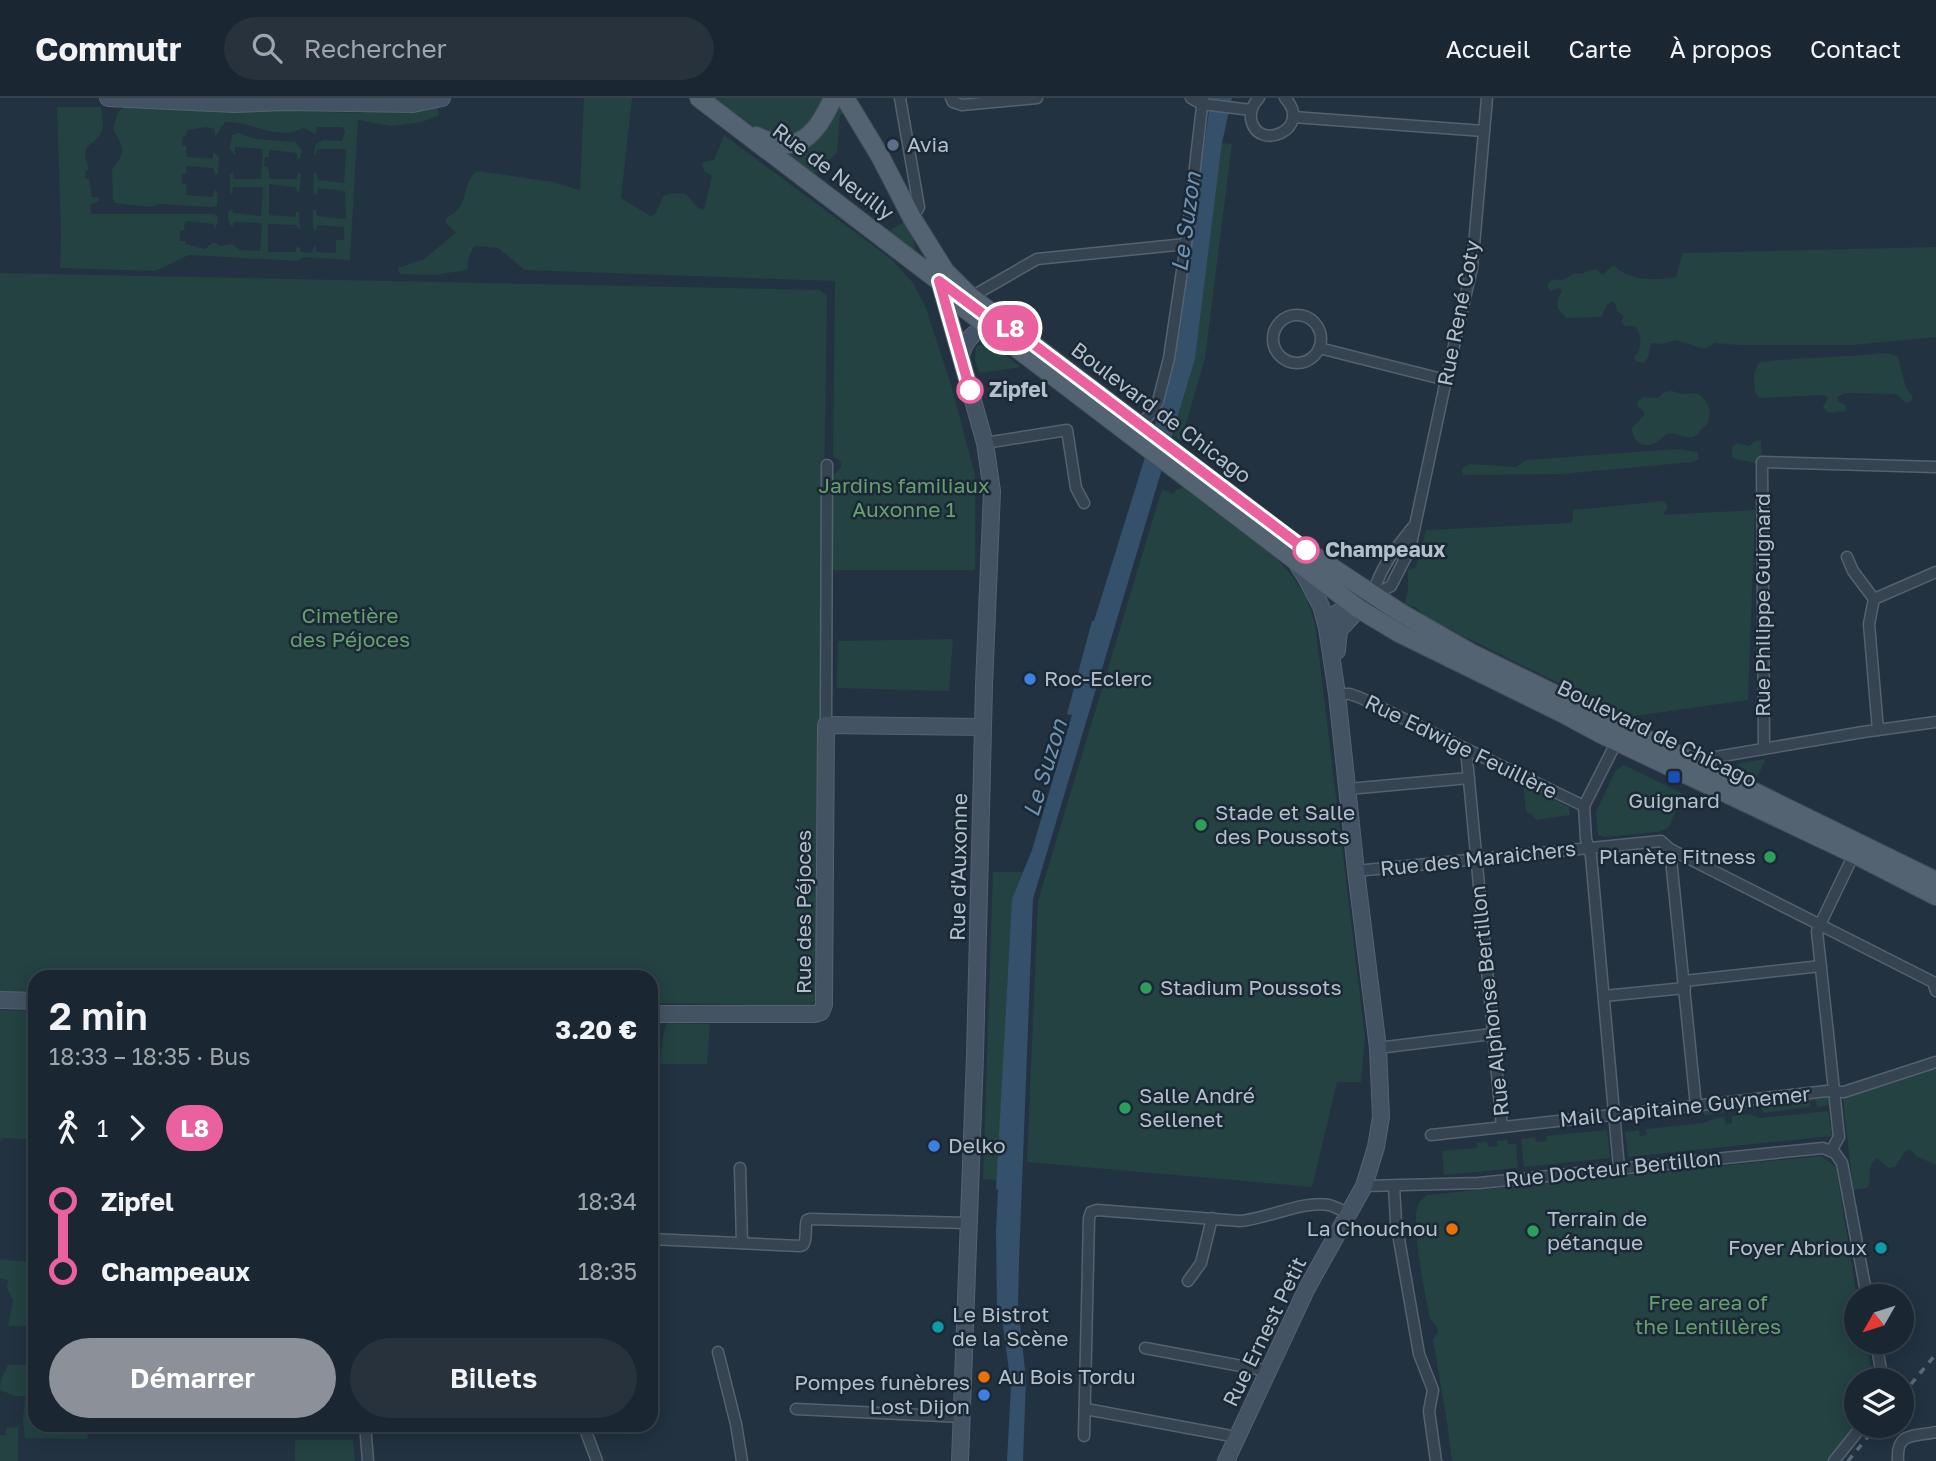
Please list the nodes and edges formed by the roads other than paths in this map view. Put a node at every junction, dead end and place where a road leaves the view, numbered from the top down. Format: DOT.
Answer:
graph roads {
  1 [pos="108,98"];
  2 [pos="259,98"];
  3 [pos="442,98"];
  4 [pos="699,98"];
  5 [pos="843,98"];
  6 [pos="900,98"];
  7 [pos="951,98"];
  8 [pos="1037,98"];
  9 [pos="1259,98"];
  10 [pos="1284,98"];
  11 [pos="1487,98"];
  12 [pos="1199,100"];
  13 [pos="285,102"];
  14 [pos="1251,110"];
  15 [pos="1293,117"];
  16 [pos="1483,131"];
  17 [pos="742,132"];
  18 [pos="912,218"];
  19 [pos="1186,244"];
  20 [pos="939,281"];
  21 [pos="971,297"];
  22 [pos="989,328"];
  23 [pos="1012,328"];
  24 [pos="1319,348"];
  25 [pos="961,356"];
  26 [pos="1446,380"];
  27 [pos="1143,433"];
  28 [pos="985,443"];
  29 [pos="1173,459"];
  30 [pos="827,465"];
  31 [pos="1936,467"];
  32 [pos="1084,503"];
  33 [pos="1847,557"];
  34 [pos="1292,558"];
  35 [pos="1936,572"];
  36 [pos="1373,595"];
  37 [pos="1874,599"];
  38 [pos="1359,609"];
  39 [pos="1327,628"];
  40 [pos="1471,653"];
  41 [pos="1337,694"];
  42 [pos="1936,722"];
  43 [pos="826,725"];
  44 [pos="983,727"];
  45 [pos="1878,730"];
  46 [pos="1620,735"];
  47 [pos="1764,748"];
  48 [pos="1466,749"];
  49 [pos="1702,775"];
  50 [pos="1469,778"];
  51 [pos="1348,789"];
  52 [pos="1584,806"];
  53 [pos="1588,848"];
  54 [pos="1670,849"];
  55 [pos="1854,854"];
  56 [pos="1476,860"];
  57 [pos="1356,871"];
  58 [pos="1936,881"];
  59 [pos="1936,896"];
  60 [pos="1820,924"];
  61 [pos="1821,966"];
  62 [pos="1685,985"];
  63 [pos="1936,991"];
  64 [pos="1604,996"];
  65 [pos="0,1000"];
  66 [pos="28,1001"];
  67 [pos="658,1013"];
  68 [pos="1492,1034"];
  69 [pos="1378,1048"];
  70 [pos="1936,1062"];
  71 [pos="1834,1092"];
  72 [pos="1696,1106"];
  73 [pos="1614,1115"];
  74 [pos="1502,1127"];
  75 [pos="1431,1135"];
  76 [pos="1831,1151"];
  77 [pos="740,1168"];
  78 [pos="1619,1168"];
  79 [pos="1364,1186"];
  80 [pos="1394,1186"];
  81 [pos="1350,1214"];
  82 [pos="1212,1219"];
  83 [pos="968,1223"];
  84 [pos="658,1239"];
  85 [pos="742,1243"];
  86 [pos="1188,1281"];
  87 [pos="1865,1284"];
  88 [pos="1145,1348"];
  89 [pos="718,1352"];
  90 [pos="1268,1371"];
  91 [pos="796,1409"];
  92 [pos="1086,1409"];
  93 [pos="963,1417"];
  94 [pos="366,1432"];
  95 [pos="586,1432"];
  96 [pos="1936,1432"];
  97 [pos="1084,1436"];
  98 [pos="1236,1438"];
  99 [pos="1852,1438"];
  100 [pos="368,1461"];
  101 [pos="597,1461"];
  102 [pos="742,1461"];
  103 [pos="960,1461"];
  104 [pos="1226,1461"];
  105 [pos="1436,1461"];
  106 [pos="1834,1461"];
  107 [pos="1898,1461"];
  1 -- 13 [label="street"];
  2 -- 13 [label="street"];
  3 -- 13 [label="street"];
  4 -- 17 [label="main road, Rue de Neuilly"];
  5 -- 17 [label="main road"];
  5 -- 18 [label="main road"];
  6 -- 18 [label="street"];
  7 -- 8 [label="street"];
  9 -- 14 [label="street"];
  10 -- 15 [label="street"];
  11 -- 16 [label="street, Rue René Coty"];
  12 -- 14 [label="street"];
  12 -- 19 [label="street"];
  14 -- 15 [label="street"];
  15 -- 16 [label="street"];
  16 -- 26 [label="street, Rue René Coty"];
  17 -- 20 [label="main road, Rue de Neuilly"];
  18 -- 20 [label="main road"];
  18 -- 21 [label="main road, Boulevard de Chicago"];
  19 -- 21 [label="street"];
  19 -- 27 [label="street"];
  20 -- 22 [label="main road, Boulevard de Chicago"];
  20 -- 23 [label="main road"];
  20 -- 25 [label="street, Rue d'Auxonne"];
  21 -- 23 [label="main road, Boulevard de Chicago"];
  22 -- 25 [label="street"];
  22 -- 27 [label="main road, Boulevard de Chicago"];
  23 -- 27 [label="main road, Boulevard de Chicago"];
  24 -- 24 [label="street"];
  24 -- 26 [label="street"];
  25 -- 28 [label="street, Rue d'Auxonne"];
  26 -- 36 [label="street, Rue René Coty"];
  27 -- 29 [label="main road, Boulevard de Chicago"];
  28 -- 32 [label="street"];
  28 -- 44 [label="street, Rue d'Auxonne"];
  29 -- 34 [label="main road, Boulevard de Chicago"];
  29 -- 36 [label="main road, Boulevard de Chicago"];
  30 -- 43 [label="street"];
  31 -- 47 [label="street, Rue Philippe Guignard"];
  33 -- 37 [label="street"];
  34 -- 36 [label="street"];
  34 -- 38 [label="main road, Boulevard de Chicago"];
  34 -- 39 [label="street"];
  35 -- 37 [label="street"];
  36 -- 38 [label="main road"];
  36 -- 40 [label="main road, Boulevard de Chicago"];
  37 -- 45 [label="street"];
  38 -- 39 [label="street"];
  38 -- 40 [label="street"];
  38 -- 41 [label="street"];
  38 -- 46 [label="main road, Boulevard de Chicago"];
  39 -- 41 [label="street"];
  40 -- 46 [label="main road, Boulevard de Chicago"];
  41 -- 48 [label="street, Rue Edwige Feuillère"];
  41 -- 51 [label="street, Rue Ernest Petit"];
  42 -- 45 [label="street"];
  43 -- 44 [label="street"];
  43 -- 67 [label="street, Rue des Péjoces"];
  44 -- 83 [label="street, Rue d'Auxonne"];
  45 -- 47 [label="street"];
  46 -- 49 [label="main road, Boulevard de Chicago"];
  46 -- 52 [label="street"];
  47 -- 49 [label="street"];
  48 -- 50 [label="street, Rue Alphonse Bertillon"];
  48 -- 52 [label="street, Rue Edwige Feuillère"];
  49 -- 55 [label="main road, Boulevard de Chicago"];
  49 -- 58 [label="main road, Boulevard de Chicago"];
  50 -- 51 [label="street"];
  50 -- 56 [label="street, Rue Alphonse Bertillon"];
  51 -- 57 [label="street, Rue Ernest Petit"];
  52 -- 53 [label="street"];
  53 -- 54 [label="street, Rue des Maraichers"];
  53 -- 56 [label="street, Rue des Maraichers"];
  53 -- 64 [label="street"];
  54 -- 60 [label="street, Rue des Maraichers"];
  54 -- 62 [label="street"];
  55 -- 59 [label="main road, Boulevard de Chicago"];
  55 -- 60 [label="street"];
  56 -- 57 [label="street, Rue des Maraichers"];
  56 -- 68 [label="street, Rue Alphonse Bertillon"];
  57 -- 69 [label="street, Rue Ernest Petit"];
  60 -- 61 [label="street"];
  60 -- 63 [label="street, Rue des Maraichers"];
  61 -- 62 [label="street"];
  61 -- 71 [label="street"];
  62 -- 64 [label="street"];
  62 -- 72 [label="street"];
  64 -- 73 [label="street"];
  65 -- 66 [label="street"];
  68 -- 69 [label="street"];
  68 -- 74 [label="street, Rue Alphonse Bertillon"];
  69 -- 79 [label="street, Rue Ernest Petit"];
  70 -- 71 [label="street, Mail Capitaine Guynemer"];
  71 -- 72 [label="street, Mail Capitaine Guynemer"];
  71 -- 76 [label="street"];
  72 -- 73 [label="street, Mail Capitaine Guynemer"];
  73 -- 74 [label="street, Mail Capitaine Guynemer"];
  73 -- 78 [label="street"];
  74 -- 75 [label="street, Mail Capitaine Guynemer"];
  76 -- 78 [label="street, Rue Docteur Bertillon"];
  76 -- 87 [label="street"];
  77 -- 85 [label="street"];
  78 -- 80 [label="street, Rue Docteur Bertillon"];
  79 -- 80 [label="street, Rue Docteur Bertillon"];
  79 -- 81 [label="street, Rue Ernest Petit"];
  80 -- 105 [label="street"];
  81 -- 82 [label="street"];
  81 -- 90 [label="street, Rue Ernest Petit"];
  82 -- 86 [label="street"];
  82 -- 92 [label="street"];
  83 -- 85 [label="street"];
  83 -- 93 [label="street, Rue d'Auxonne"];
  84 -- 85 [label="street"];
  88 -- 90 [label="street"];
  89 -- 102 [label="street"];
  90 -- 98 [label="street, Rue Ernest Petit"];
  91 -- 93 [label="street"];
  92 -- 97 [label="street"];
  92 -- 98 [label="street"];
  93 -- 103 [label="street, Rue d'Auxonne"];
  94 -- 100 [label="street"];
  95 -- 101 [label="street"];
  96 -- 107 [label="street"];
  98 -- 104 [label="street, Rue Ernest Petit"];
  99 -- 106 [label="street"];
}
